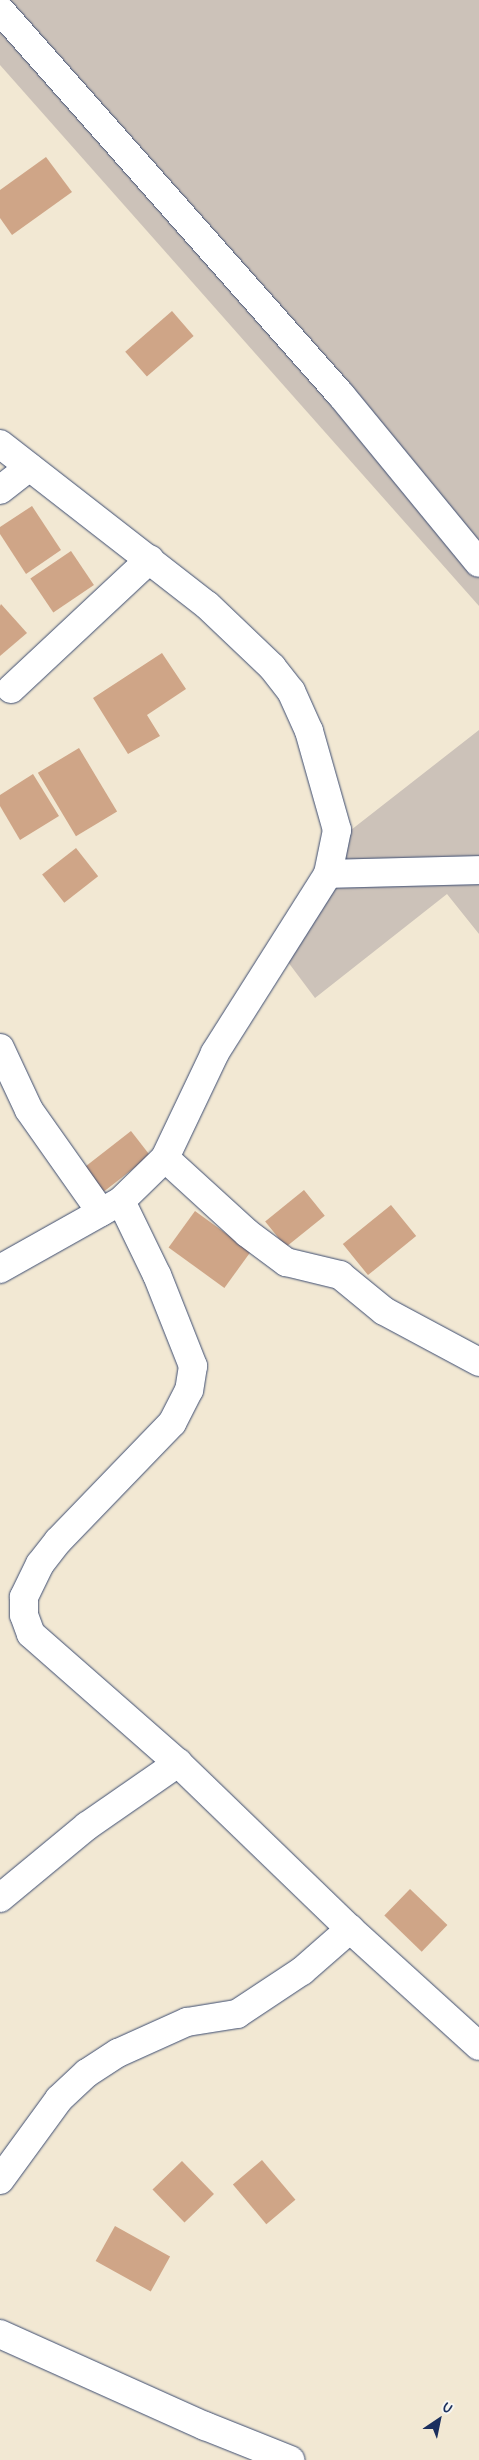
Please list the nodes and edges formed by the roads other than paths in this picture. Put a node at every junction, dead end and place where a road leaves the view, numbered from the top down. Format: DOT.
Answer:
graph roads {
  1 [pos="0,10"];
  2 [pos="0,444"];
  3 [pos="29,467"];
  4 [pos="0,490"];
  5 [pos="150,559"];
  6 [pos="479,562"];
  7 [pos="11,689"];
  8 [pos="479,870"];
  9 [pos="328,874"];
  10 [pos="0,1048"];
  11 [pos="165,1158"];
  12 [pos="111,1206"];
  13 [pos="0,1269"];
  14 [pos="479,1362"];
  15 [pos="178,1764"];
  16 [pos="0,1898"];
  17 [pos="350,1929"];
  18 [pos="479,2046"];
  19 [pos="0,2180"];
  20 [pos="0,2334"];
  21 [pos="290,2460"];
  1 -- 6 [label="street"];
  2 -- 3 [label="street"];
  3 -- 4 [label="street"];
  3 -- 5 [label="street"];
  5 -- 7 [label="street"];
  5 -- 9 [label="street"];
  8 -- 9 [label="street"];
  9 -- 11 [label="street"];
  10 -- 12 [label="street"];
  11 -- 12 [label="street"];
  11 -- 14 [label="street"];
  12 -- 13 [label="street"];
  12 -- 15 [label="street"];
  15 -- 16 [label="street"];
  15 -- 17 [label="street"];
  17 -- 18 [label="street"];
  17 -- 19 [label="street"];
  20 -- 21 [label="street"];
}
